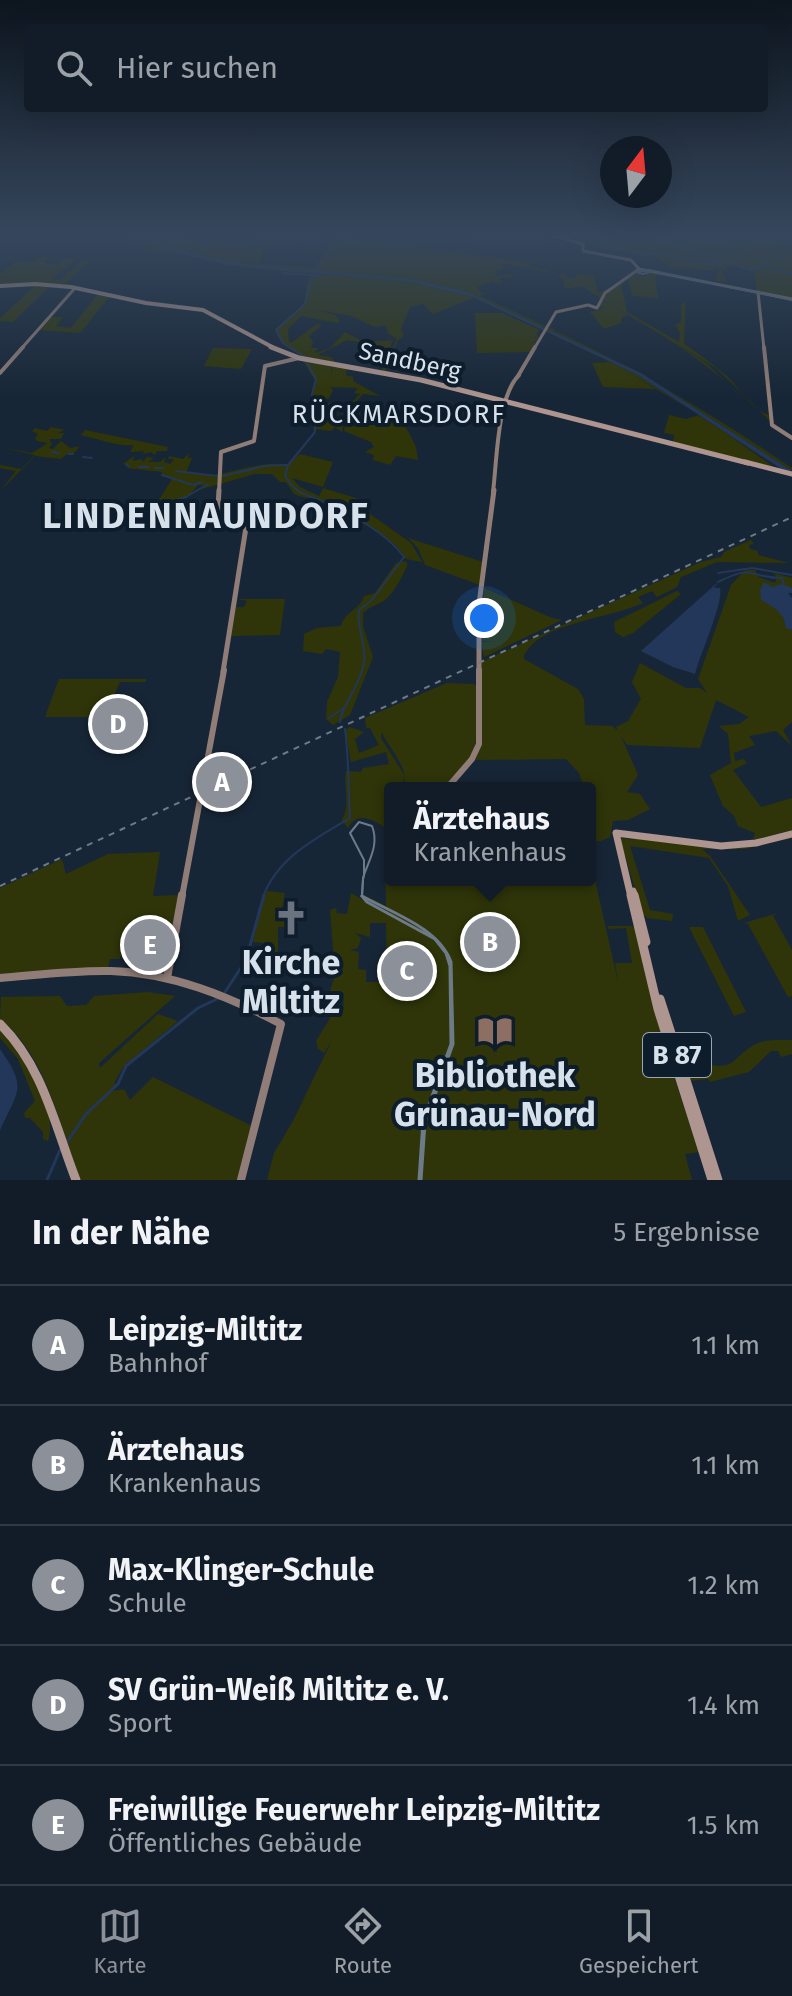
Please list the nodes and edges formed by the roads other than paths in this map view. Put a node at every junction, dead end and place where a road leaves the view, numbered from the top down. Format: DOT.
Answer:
graph roads {
  1 [pos="74,289"];
  2 [pos="80,289"];
  3 [pos="614,289"];
  4 [pos="743,289"];
  5 [pos="758,292"];
  6 [pos="792,299"];
  7 [pos="304,359"];
  8 [pos="0,373"];
  9 [pos="506,401"];
  10 [pos="792,438"];
  11 [pos="788,473"];
  12 [pos="452,782"];
  13 [pos="792,834"];
  14 [pos="0,978"];
  15 [pos="167,978"];
  16 [pos="0,1024"];
  17 [pos="76,1180"];
  18 [pos="241,1180"];
  19 [pos="715,1180"];
  1 -- 8 [label="street"];
  2 -- 7 [label="main road, Sandberg"];
  3 -- 9 [label="street"];
  4 -- 5 [label="street"];
  5 -- 6 [label="street"];
  5 -- 10 [label="street"];
  7 -- 9 [label="main road, Sandberg"];
  7 -- 15 [label="street"];
  9 -- 11 [label="main road, Sandberg"];
  9 -- 12 [label="street"];
  13 -- 19 [label="main road, B 87"];
  14 -- 15 [label="street"];
  15 -- 18 [label="street"];
  16 -- 17 [label="main road"];
}
